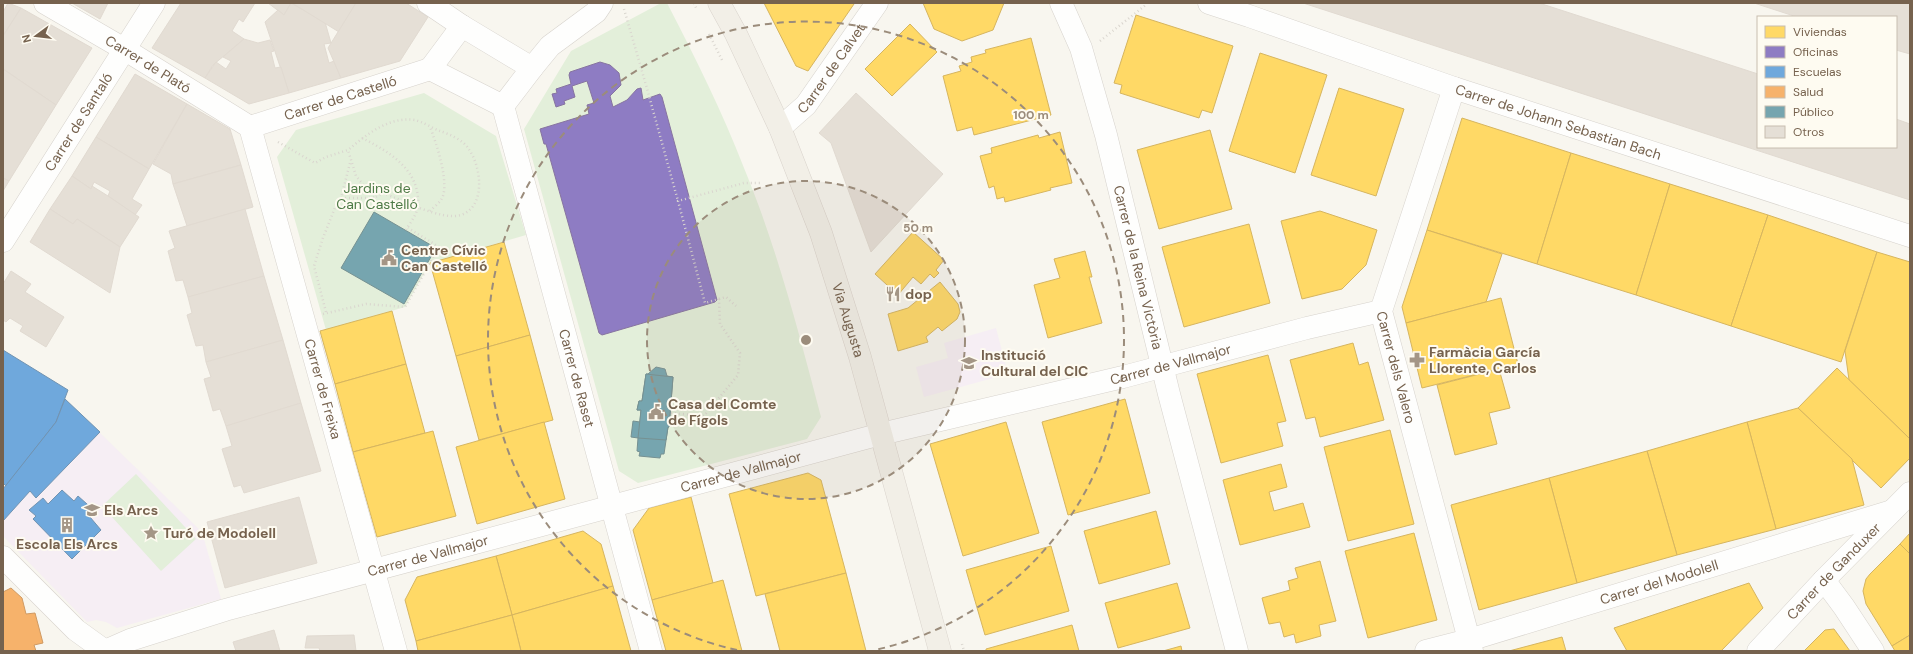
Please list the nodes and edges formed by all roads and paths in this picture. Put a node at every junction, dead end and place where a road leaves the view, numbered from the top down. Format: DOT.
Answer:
graph roads {
  1 [pos="44,3"];
  2 [pos="154,3"];
  3 [pos="428,3"];
  4 [pos="602,3"];
  5 [pos="622,3"];
  6 [pos="694,3"];
  7 [pos="719,3"];
  8 [pos="878,3"];
  9 [pos="1061,3"];
  10 [pos="1209,3"];
  11 [pos="1147,4"];
  12 [pos="1254,9"];
  13 [pos="700,17"];
  14 [pos="462,26"];
  15 [pos="707,30"];
  16 [pos="1099,42"];
  17 [pos="124,49"];
  18 [pos="724,64"];
  19 [pos="532,68"];
  20 [pos="430,69"];
  21 [pos="1454,88"];
  22 [pos="503,106"];
  23 [pos="429,126"];
  24 [pos="250,127"];
  25 [pos="780,128"];
  26 [pos="362,138"];
  27 [pos="348,150"];
  28 [pos="350,163"];
  29 [pos="762,183"];
  30 [pos="341,198"];
  31 [pos="374,198"];
  32 [pos="678,201"];
  33 [pos="418,207"];
  34 [pos="430,211"];
  35 [pos="1910,236"];
  36 [pos="3,241"];
  37 [pos="719,299"];
  38 [pos="736,306"];
  39 [pos="1381,311"];
  40 [pos="326,314"];
  41 [pos="321,315"];
  42 [pos="1162,367"];
  43 [pos="671,414"];
  44 [pos="881,434"];
  45 [pos="1910,493"];
  46 [pos="611,507"];
  47 [pos="1892,511"];
  48 [pos="3,557"];
  49 [pos="374,570"];
  50 [pos="1824,580"];
  51 [pos="1470,645"];
  52 [pos="105,651"];
  53 [pos="396,651"];
  54 [pos="651,651"];
  55 [pos="940,651"];
  56 [pos="1237,651"];
  57 [pos="1426,651"];
  58 [pos="1758,651"];
  59 [pos="1872,651"];
  1 -- 17 [label="street, Carrer de Plató"];
  2 -- 17 [label="street, Carrer de Santaló"];
  3 -- 14 [label="street"];
  4 -- 19 [label="street"];
  5 -- 32 [label="path"];
  6 -- 13 [label="path"];
  7 -- 25 [label="main road, Via Augusta"];
  8 -- 25 [label="street, Carrer de Calvet"];
  9 -- 42 [label="street, Carrer de la Reina Victòria"];
  10 -- 12 [label="street, Carrer de Johann Sebastian Bach"];
  11 -- 16 [label="path"];
  12 -- 21 [label="street, Carrer de Johann Sebastian Bach"];
  14 -- 19 [label="street"];
  14 -- 20 [label="street"];
  15 -- 18 [label="path"];
  17 -- 24 [label="street, Carrer de Plató"];
  17 -- 36 [label="street, Carrer de Santaló"];
  19 -- 22 [label="street"];
  20 -- 22 [label="street"];
  20 -- 24 [label="street, Carrer de Castelló"];
  21 -- 35 [label="street, Carrer de Johann Sebastian Bach"];
  21 -- 39 [label="street, Carrer dels Valero"];
  22 -- 46 [label="street, Carrer de Raset"];
  23 -- 26 [label="path"];
  23 -- 34 [label="path"];
  23 -- 34 [label="path"];
  24 -- 27 [label="path"];
  24 -- 49 [label="street, Carrer de Freixa"];
  25 -- 44 [label="main road, Via Augusta"];
  26 -- 27 [label="path"];
  26 -- 33 [label="path"];
  27 -- 28 [label="path"];
  28 -- 30 [label="path"];
  28 -- 31 [label="path"];
  29 -- 32 [label="path"];
  30 -- 31 [label="path"];
  30 -- 40 [label="path"];
  31 -- 33 [label="path"];
  32 -- 37 [label="path"];
  33 -- 34 [label="path"];
  33 -- 40 [label="path"];
  37 -- 38 [label="path"];
  37 -- 43 [label="path"];
  39 -- 42 [label="street, Carrer de Vallmajor"];
  39 -- 51 [label="street, Carrer dels Valero"];
  40 -- 41 [label="path"];
  42 -- 44 [label="street, Carrer de Vallmajor"];
  42 -- 56 [label="street, Carrer de la Reina Victòria"];
  44 -- 46 [label="street, Carrer de Vallmajor"];
  44 -- 55 [label="main road, Via Augusta"];
  45 -- 47 [label="street, Carrer de Ganduxer"];
  46 -- 49 [label="street, Carrer de Vallmajor"];
  46 -- 54 [label="street, Carrer de Raset"];
  47 -- 50 [label="street, Carrer de Ganduxer"];
  47 -- 51 [label="street, Carrer del Modolell"];
  48 -- 52 [label="street"];
  49 -- 52 [label="street, Carrer de Vallmajor"];
  49 -- 53 [label="street, Carrer de Freixa"];
  50 -- 58 [label="street, Carrer de Ganduxer"];
  50 -- 59 [label="street"];
  51 -- 57 [label="street, Carrer del Modolell"];
}
